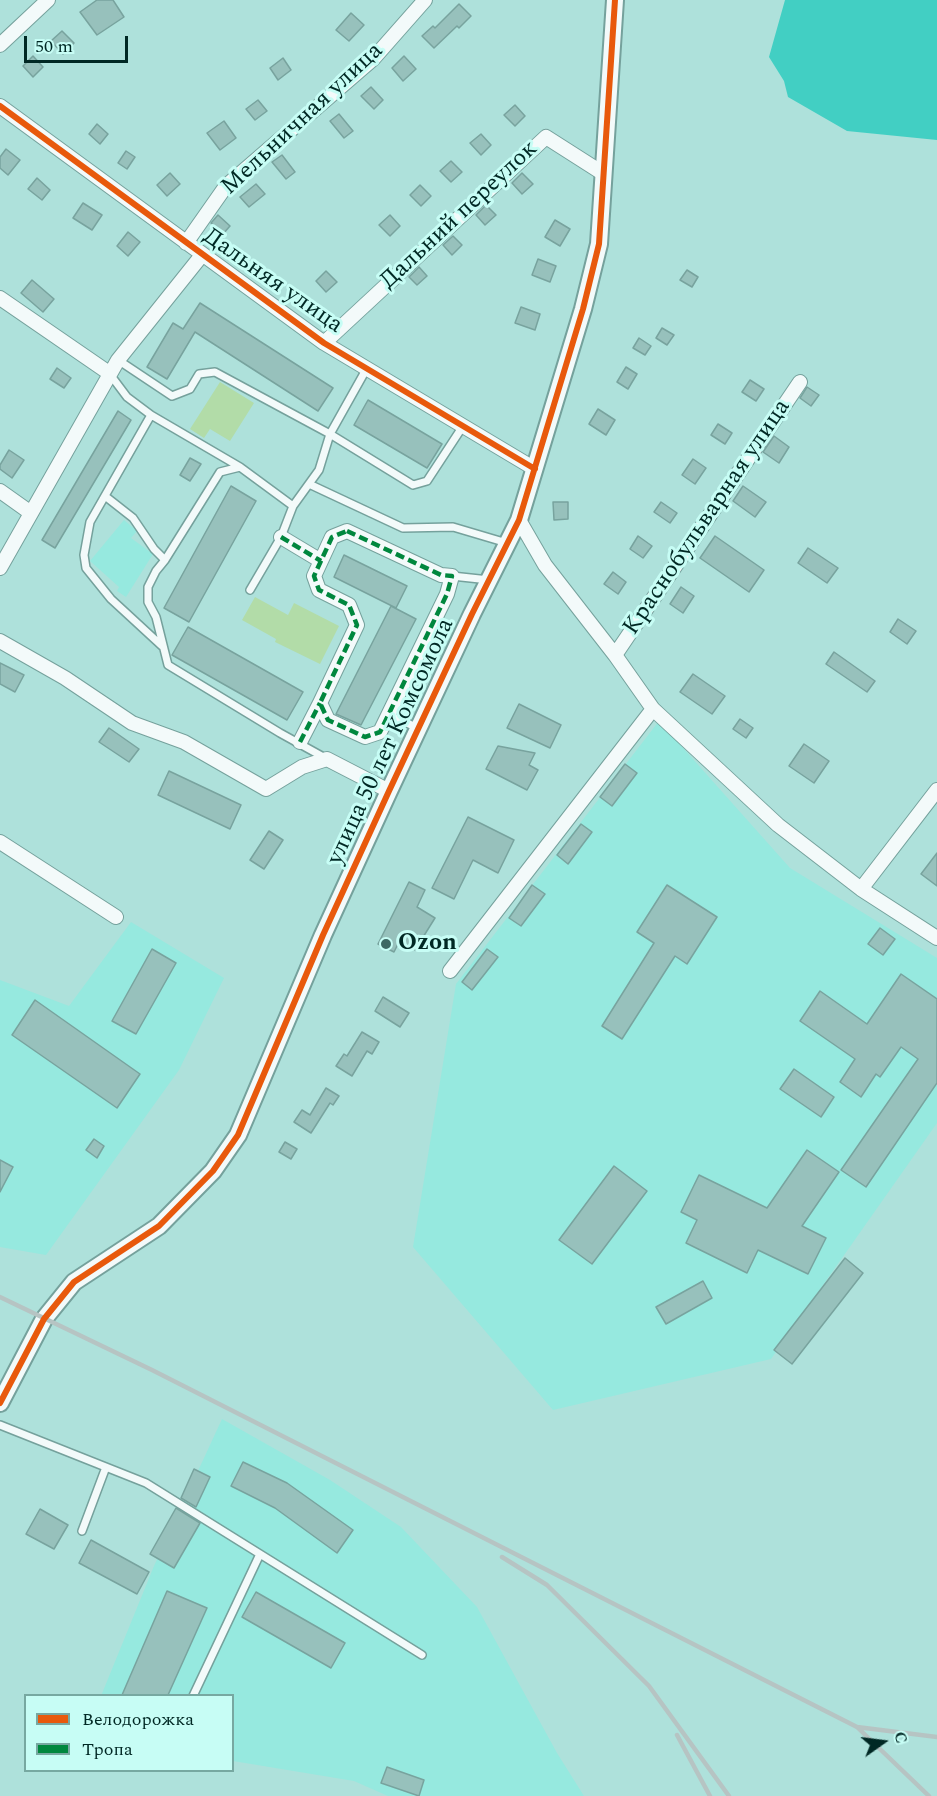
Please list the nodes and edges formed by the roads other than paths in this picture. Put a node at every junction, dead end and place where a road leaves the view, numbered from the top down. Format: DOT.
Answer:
graph roads {
  1 [pos="48,0"];
  2 [pos="425,0"];
  3 [pos="615,0"];
  4 [pos="0,45"];
  5 [pos="0,106"];
  6 [pos="604,174"];
  7 [pos="186,243"];
  8 [pos="202,255"];
  9 [pos="0,298"];
  10 [pos="324,343"];
  11 [pos="118,360"];
  12 [pos="367,368"];
  13 [pos="109,374"];
  14 [pos="800,382"];
  15 [pos="151,415"];
  16 [pos="463,426"];
  17 [pos="330,434"];
  18 [pos="240,467"];
  19 [pos="535,469"];
  20 [pos="309,484"];
  21 [pos="0,492"];
  22 [pos="105,496"];
  23 [pos="293,506"];
  24 [pos="31,513"];
  25 [pos="519,520"];
  26 [pos="280,537"];
  27 [pos="507,543"];
  28 [pos="165,560"];
  29 [pos="321,561"];
  30 [pos="0,568"];
  31 [pos="452,576"];
  32 [pos="489,580"];
  33 [pos="250,590"];
  34 [pos="0,641"];
  35 [pos="162,646"];
  36 [pos="615,655"];
  37 [pos="320,703"];
  38 [pos="653,708"];
  39 [pos="389,715"];
  40 [pos="418,728"];
  41 [pos="300,742"];
  42 [pos="327,759"];
  43 [pos="937,790"];
  44 [pos="389,791"];
  45 [pos="0,842"];
  46 [pos="861,889"];
  47 [pos="116,917"];
  48 [pos="937,939"];
  49 [pos="450,971"];
  50 [pos="0,1403"];
  51 [pos="0,1425"];
  52 [pos="106,1467"];
  53 [pos="82,1530"];
  54 [pos="260,1554"];
  55 [pos="422,1655"];
  56 [pos="193,1694"];
  1 -- 4 [label="street"];
  2 -- 7 [label="street, Мельничная улица"];
  3 -- 6 [label="street, улица 50 лет Комсомола"];
  5 -- 7 [label="street, Дальняя улица"];
  6 -- 10 [label="street, Дальний переулок"];
  6 -- 19 [label="street, улица 50 лет Комсомола"];
  7 -- 8 [label="street, Дальняя улица"];
  8 -- 10 [label="street, Дальняя улица"];
  8 -- 11 [label="street"];
  9 -- 13 [label="street"];
  10 -- 12 [label="street, Дальняя улица"];
  11 -- 13 [label="street"];
  11 -- 17 [label="lane"];
  12 -- 16 [label="street, Дальняя улица"];
  12 -- 17 [label="lane"];
  13 -- 15 [label="lane"];
  13 -- 24 [label="street"];
  14 -- 36 [label="street, Краснобульварная улица"];
  15 -- 18 [label="lane"];
  15 -- 22 [label="lane"];
  16 -- 17 [label="lane"];
  16 -- 19 [label="street, Дальняя улица"];
  17 -- 20 [label="lane"];
  18 -- 23 [label="lane"];
  18 -- 28 [label="lane"];
  19 -- 25 [label="street, улица 50 лет Комсомола"];
  20 -- 23 [label="lane"];
  20 -- 27 [label="lane"];
  21 -- 24 [label="street"];
  22 -- 28 [label="lane"];
  22 -- 35 [label="lane"];
  23 -- 26 [label="lane"];
  24 -- 30 [label="street"];
  25 -- 27 [label="street, улица 50 лет Комсомола"];
  25 -- 36 [label="street"];
  26 -- 29 [label="street"];
  26 -- 33 [label="lane"];
  27 -- 32 [label="street, улица 50 лет Комсомола"];
  28 -- 35 [label="lane"];
  29 -- 31 [label="street"];
  29 -- 37 [label="street"];
  31 -- 32 [label="lane"];
  31 -- 39 [label="street"];
  32 -- 40 [label="street, улица 50 лет Комсомола"];
  34 -- 42 [label="street"];
  35 -- 41 [label="lane"];
  36 -- 38 [label="street"];
  37 -- 39 [label="street"];
  37 -- 41 [label="street"];
  38 -- 46 [label="street"];
  38 -- 49 [label="street"];
  39 -- 40 [label="lane"];
  40 -- 44 [label="street, улица 50 лет Комсомола"];
  41 -- 42 [label="lane"];
  42 -- 44 [label="street"];
  43 -- 46 [label="street"];
  44 -- 50 [label="street, улица 50 лет Комсомола"];
  45 -- 47 [label="street"];
  46 -- 48 [label="street"];
  51 -- 52 [label="lane"];
  52 -- 53 [label="lane"];
  52 -- 54 [label="lane"];
  54 -- 55 [label="lane"];
  54 -- 56 [label="lane"];
}
